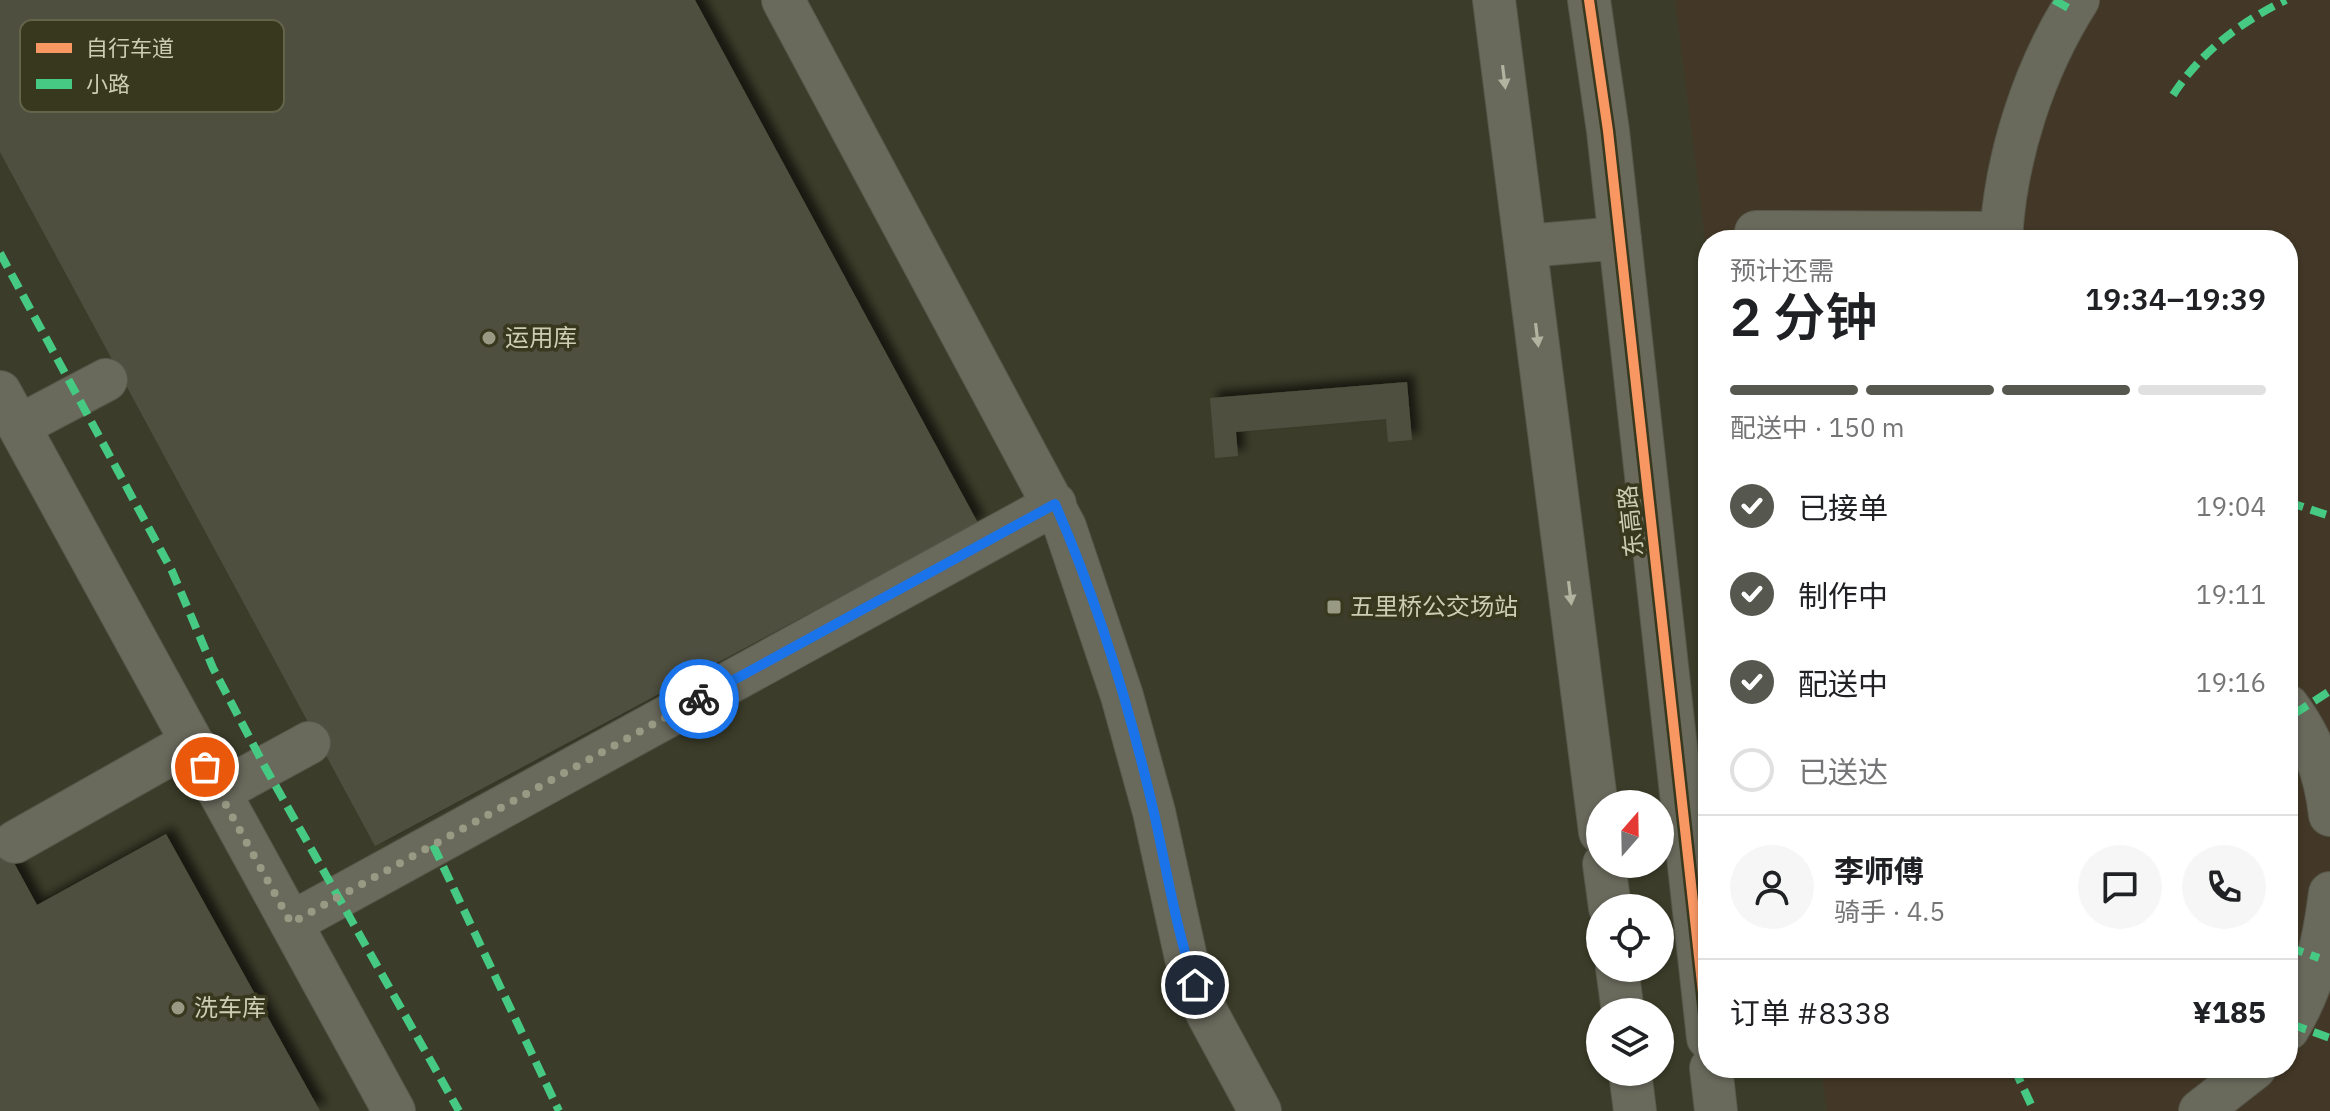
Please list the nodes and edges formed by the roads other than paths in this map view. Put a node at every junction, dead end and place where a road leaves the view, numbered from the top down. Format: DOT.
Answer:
graph roads {
  1 [pos="783,0"];
  2 [pos="1494,0"];
  3 [pos="1589,0"];
  4 [pos="2078,0"];
  5 [pos="2002,230"];
  6 [pos="1620,238"];
  7 [pos="1526,246"];
  8 [pos="106,380"];
  9 [pos="9,409"];
  10 [pos="1055,504"];
  11 [pos="2298,722"];
  12 [pos="192,742"];
  13 [pos="309,743"];
  14 [pos="1595,790"];
  15 [pos="219,792"];
  16 [pos="2330,815"];
  17 [pos="15,842"];
  18 [pos="2330,893"];
  19 [pos="291,923"];
  20 [pos="1698,947"];
  21 [pos="2298,1009"];
  22 [pos="1712,1078"];
  23 [pos="2242,1078"];
  24 [pos="1632,1086"];
  25 [pos="394,1111"];
  26 [pos="1260,1111"];
  27 [pos="1635,1111"];
  28 [pos="1716,1111"];
  29 [pos="2200,1111"];
  1 -- 10 [label="street"];
  2 -- 7 [label="street, one-way"];
  3 -- 6 [label="street, 东高路"];
  4 -- 5 [label="street"];
  6 -- 7 [label="street"];
  6 -- 20 [label="street, 东高路"];
  7 -- 14 [label="street, one-way"];
  8 -- 9 [label="street"];
  9 -- 12 [label="street"];
  10 -- 19 [label="street"];
  10 -- 26 [label="street"];
  11 -- 16 [label="street"];
  12 -- 15 [label="street"];
  12 -- 17 [label="street"];
  13 -- 15 [label="street"];
  15 -- 19 [label="street"];
  18 -- 21 [label="street"];
  19 -- 25 [label="street"];
  22 -- 28 [label="street"];
  23 -- 29 [label="street"];
  24 -- 27 [label="street"];
}
